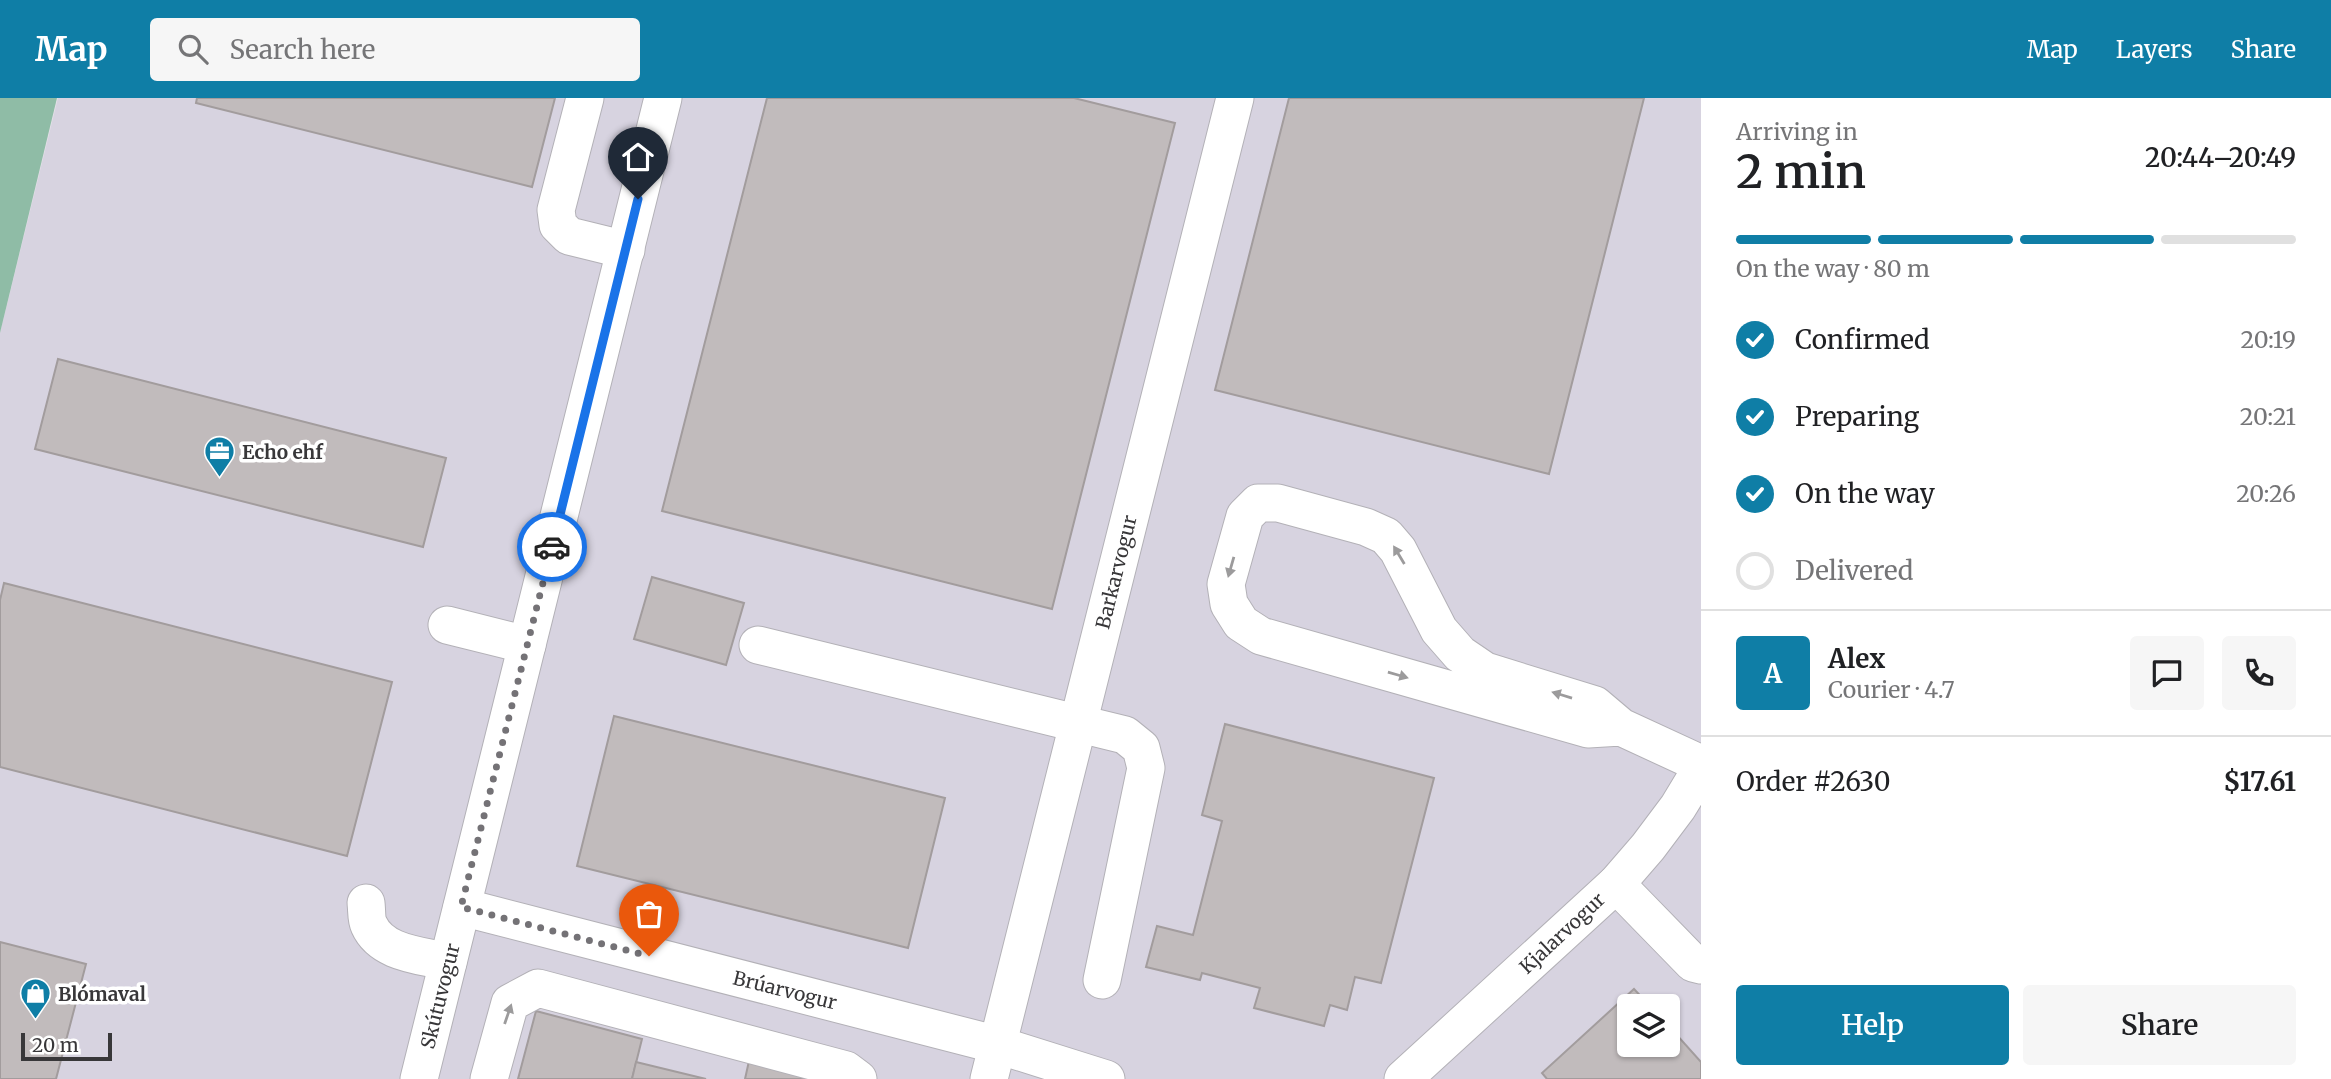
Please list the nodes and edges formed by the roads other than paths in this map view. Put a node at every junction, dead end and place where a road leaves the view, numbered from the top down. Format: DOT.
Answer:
graph roads {
  1 [pos="585,98"];
  2 [pos="663,98"];
  3 [pos="1235,98"];
  4 [pos="625,250"];
  5 [pos="447,625"];
  6 [pos="527,645"];
  7 [pos="758,645"];
  8 [pos="1078,723"];
  9 [pos="1621,727"];
  10 [pos="1701,767"];
  11 [pos="1616,884"];
  12 [pos="366,903"];
  13 [pos="461,907"];
  14 [pos="448,962"];
  15 [pos="1701,965"];
  16 [pos="1102,980"];
  17 [pos="993,1062"];
  18 [pos="419,1079"];
  19 [pos="489,1079"];
  20 [pos="858,1079"];
  21 [pos="1106,1079"];
  22 [pos="1403,1079"];
  1 -- 4 [label="street"];
  2 -- 4 [label="street, Skútuvogur"];
  3 -- 8 [label="street, Barkarvogur"];
  4 -- 6 [label="street, Skútuvogur"];
  5 -- 6 [label="street"];
  6 -- 13 [label="street, Skútuvogur"];
  7 -- 8 [label="street"];
  8 -- 16 [label="street"];
  8 -- 17 [label="street, Barkarvogur"];
  9 -- 9 [label="street, one-way"];
  9 -- 10 [label="street"];
  10 -- 11 [label="street, Kjalarvogur"];
  11 -- 15 [label="street"];
  11 -- 22 [label="street, Kjalarvogur"];
  12 -- 14 [label="street"];
  13 -- 14 [label="street, Skútuvogur"];
  13 -- 17 [label="street, Brúarvogur"];
  14 -- 18 [label="street, Skútuvogur"];
  17 -- 21 [label="street, Brúarvogur"];
  19 -- 20 [label="street, one-way"];
}
